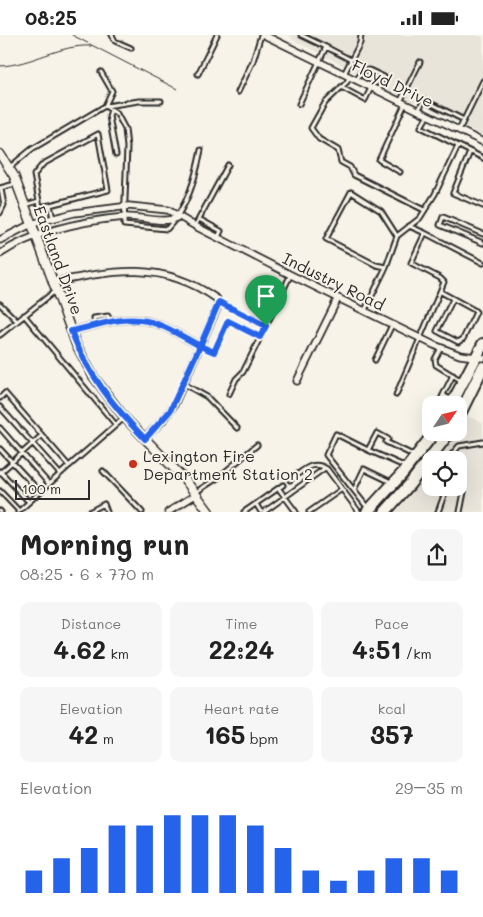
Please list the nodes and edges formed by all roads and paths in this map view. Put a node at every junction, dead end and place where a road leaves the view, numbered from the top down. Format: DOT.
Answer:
graph roads {
  1 [pos="112,35"];
  2 [pos="217,35"];
  3 [pos="262,35"];
  4 [pos="301,35"];
  5 [pos="361,35"];
  6 [pos="277,38"];
  7 [pos="326,47"];
  8 [pos="131,48"];
  9 [pos="351,61"];
  10 [pos="318,62"];
  11 [pos="420,62"];
  12 [pos="101,72"];
  13 [pos="198,74"];
  14 [pos="346,76"];
  15 [pos="356,81"];
  16 [pos="483,81"];
  17 [pos="341,87"];
  18 [pos="374,89"];
  19 [pos="238,92"];
  20 [pos="161,101"];
  21 [pos="299,103"];
  22 [pos="403,103"];
  23 [pos="105,106"];
  24 [pos="110,110"];
  25 [pos="418,111"];
  26 [pos="428,115"];
  27 [pos="464,120"];
  28 [pos="459,130"];
  29 [pos="483,142"];
  30 [pos="458,146"];
  31 [pos="201,150"];
  32 [pos="470,152"];
  33 [pos="0,155"];
  34 [pos="116,155"];
  35 [pos="483,158"];
  36 [pos="228,165"];
  37 [pos="10,168"];
  38 [pos="400,172"];
  39 [pos="16,183"];
  40 [pos="1,188"];
  41 [pos="39,201"];
  42 [pos="24,205"];
  43 [pos="50,205"];
  44 [pos="126,206"];
  45 [pos="483,206"];
  46 [pos="424,210"];
  47 [pos="0,213"];
  48 [pos="124,217"];
  49 [pos="178,217"];
  50 [pos="53,219"];
  51 [pos="199,219"];
  52 [pos="31,224"];
  53 [pos="195,226"];
  54 [pos="409,226"];
  55 [pos="426,233"];
  56 [pos="483,234"];
  57 [pos="35,235"];
  58 [pos="398,236"];
  59 [pos="1,237"];
  60 [pos="218,238"];
  61 [pos="483,243"];
  62 [pos="0,254"];
  63 [pos="483,263"];
  64 [pos="386,267"];
  65 [pos="290,275"];
  66 [pos="54,287"];
  67 [pos="440,292"];
  68 [pos="338,298"];
  69 [pos="453,299"];
  70 [pos="219,302"];
  71 [pos="0,304"];
  72 [pos="364,311"];
  73 [pos="24,315"];
  74 [pos="17,321"];
  75 [pos="392,325"];
  76 [pos="266,326"];
  77 [pos="71,331"];
  78 [pos="0,335"];
  79 [pos="260,337"];
  80 [pos="422,339"];
  81 [pos="483,344"];
  82 [pos="200,346"];
  83 [pos="440,348"];
  84 [pos="480,358"];
  85 [pos="375,360"];
  86 [pos="483,367"];
  87 [pos="453,375"];
  88 [pos="297,381"];
  89 [pos="464,382"];
  90 [pos="184,384"];
  91 [pos="229,394"];
  92 [pos="396,395"];
  93 [pos="443,395"];
  94 [pos="456,396"];
  95 [pos="0,398"];
  96 [pos="468,398"];
  97 [pos="0,407"];
  98 [pos="125,418"];
  99 [pos="116,425"];
  100 [pos="0,428"];
  101 [pos="237,428"];
  102 [pos="42,435"];
  103 [pos="145,439"];
  104 [pos="428,441"];
  105 [pos="443,441"];
  106 [pos="483,442"];
  107 [pos="32,444"];
  108 [pos="257,445"];
  109 [pos="0,449"];
  110 [pos="368,449"];
  111 [pos="436,451"];
  112 [pos="455,451"];
  113 [pos="22,453"];
  114 [pos="416,456"];
  115 [pos="12,462"];
  116 [pos="69,466"];
  117 [pos="408,467"];
  118 [pos="325,468"];
  119 [pos="422,470"];
  120 [pos="103,471"];
  121 [pos="0,472"];
  122 [pos="60,474"];
  123 [pos="290,480"];
  124 [pos="394,483"];
  125 [pos="49,484"];
  126 [pos="283,485"];
  127 [pos="279,489"];
  128 [pos="342,489"];
  129 [pos="354,490"];
  130 [pos="0,491"];
  131 [pos="40,492"];
  132 [pos="197,493"];
  133 [pos="444,496"];
  134 [pos="463,496"];
  135 [pos="285,497"];
  136 [pos="29,502"];
  137 [pos="256,504"];
  138 [pos="365,511"];
  139 [pos="18,512"];
  140 [pos="89,512"];
  141 [pos="107,512"];
  142 [pos="142,512"];
  143 [pos="168,512"];
  144 [pos="209,512"];
  145 [pos="244,512"];
  146 [pos="263,512"];
  147 [pos="296,512"];
  148 [pos="308,512"];
  149 [pos="385,512"];
  150 [pos="438,512"];
  151 [pos="460,512"];
  1 -- 8 [label="lane"];
  2 -- 13 [label="lane"];
  3 -- 6 [label="street, Floyd Drive"];
  3 -- 19 [label="lane"];
  4 -- 7 [label="lane"];
  5 -- 9 [label="lane"];
  6 -- 10 [label="street, Floyd Drive"];
  7 -- 9 [label="lane"];
  7 -- 10 [label="lane"];
  9 -- 14 [label="lane"];
  10 -- 14 [label="street, Floyd Drive"];
  10 -- 21 [label="lane"];
  11 -- 22 [label="lane"];
  12 -- 23 [label="lane"];
  14 -- 15 [label="street, Floyd Drive"];
  14 -- 17 [label="lane"];
  15 -- 18 [label="street, Floyd Drive"];
  15 -- 18 [label="lane"];
  16 -- 27 [label="lane"];
  17 -- 18 [label="lane"];
  17 -- 46 [label="lane"];
  18 -- 22 [label="street, Floyd Drive"];
  20 -- 23 [label="lane"];
  22 -- 25 [label="street, Floyd Drive"];
  22 -- 38 [label="lane"];
  23 -- 24 [label="lane"];
  23 -- 37 [label="lane"];
  24 -- 34 [label="lane"];
  24 -- 44 [label="lane"];
  25 -- 26 [label="street, Floyd Drive"];
  25 -- 27 [label="lane"];
  26 -- 28 [label="street, Floyd Drive"];
  26 -- 30 [label="lane"];
  27 -- 28 [label="lane"];
  28 -- 29 [label="street, Floyd Drive"];
  30 -- 32 [label="lane"];
  30 -- 46 [label="lane"];
  31 -- 49 [label="lane"];
  32 -- 35 [label="lane"];
  32 -- 45 [label="lane"];
  33 -- 37 [label="street, Eastland Drive"];
  36 -- 51 [label="lane"];
  37 -- 39 [label="street, Eastland Drive"];
  39 -- 40 [label="lane"];
  39 -- 42 [label="street, Eastland Drive"];
  40 -- 47 [label="lane"];
  41 -- 42 [label="lane"];
  41 -- 43 [label="lane"];
  41 -- 43 [label="lane"];
  42 -- 52 [label="street, Eastland Drive"];
  43 -- 50 [label="lane"];
  44 -- 48 [label="lane"];
  44 -- 49 [label="street, Industry Road"];
  44 -- 50 [label="street, Industry Road"];
  46 -- 54 [label="lane"];
  48 -- 49 [label="street"];
  48 -- 49 [label="lane"];
  48 -- 57 [label="street"];
  49 -- 53 [label="street, Industry Road"];
  50 -- 52 [label="street, Industry Road"];
  51 -- 53 [label="lane"];
  51 -- 60 [label="lane"];
  52 -- 57 [label="street, Eastland Drive"];
  52 -- 59 [label="street, Industry Road"];
  53 -- 60 [label="street, Industry Road"];
  54 -- 55 [label="lane"];
  54 -- 58 [label="lane"];
  55 -- 63 [label="lane"];
  55 -- 67 [label="lane"];
  56 -- 61 [label="lane"];
  57 -- 62 [label="street"];
  57 -- 66 [label="street, Eastland Drive"];
  58 -- 64 [label="lane"];
  58 -- 64 [label="lane"];
  60 -- 65 [label="street, Industry Road"];
  64 -- 72 [label="lane"];
  65 -- 68 [label="street, Industry Road"];
  65 -- 76 [label="lane"];
  66 -- 70 [label="street"];
  66 -- 73 [label="lane"];
  66 -- 77 [label="street, Eastland Drive"];
  67 -- 69 [label="lane"];
  67 -- 80 [label="lane"];
  68 -- 72 [label="street, Industry Road"];
  68 -- 88 [label="street"];
  69 -- 69 [label="lane"];
  70 -- 76 [label="lane"];
  70 -- 82 [label="street"];
  71 -- 74 [label="lane"];
  72 -- 75 [label="street, Industry Road"];
  73 -- 74 [label="lane"];
  73 -- 99 [label="lane"];
  74 -- 78 [label="lane"];
  75 -- 80 [label="street, Industry Road"];
  75 -- 85 [label="lane"];
  76 -- 79 [label="lane"];
  77 -- 82 [label="street"];
  77 -- 98 [label="street, Eastland Drive"];
  79 -- 82 [label="lane"];
  79 -- 91 [label="lane"];
  80 -- 83 [label="street, Industry Road"];
  80 -- 92 [label="lane"];
  81 -- 84 [label="highway"];
  82 -- 90 [label="street"];
  83 -- 84 [label="street, Industry Road"];
  83 -- 87 [label="lane"];
  84 -- 89 [label="highway"];
  86 -- 96 [label="highway"];
  87 -- 89 [label="lane"];
  87 -- 93 [label="lane"];
  89 -- 94 [label="highway"];
  90 -- 101 [label="lane"];
  90 -- 103 [label="street"];
  95 -- 102 [label="lane"];
  97 -- 107 [label="lane"];
  98 -- 99 [label="lane"];
  98 -- 103 [label="street, Eastland Drive"];
  99 -- 116 [label="lane"];
  100 -- 113 [label="lane"];
  102 -- 107 [label="lane"];
  102 -- 116 [label="lane"];
  103 -- 132 [label="street, Eastland Drive"];
  104 -- 114 [label="highway"];
  105 -- 111 [label="highway"];
  106 -- 112 [label="lane"];
  107 -- 113 [label="lane"];
  107 -- 122 [label="lane"];
  108 -- 132 [label="lane"];
  109 -- 115 [label="lane"];
  110 -- 114 [label="lane"];
  110 -- 117 [label="lane"];
  110 -- 129 [label="lane"];
  113 -- 115 [label="lane"];
  113 -- 125 [label="lane"];
  114 -- 117 [label="highway"];
  115 -- 121 [label="lane"];
  115 -- 131 [label="lane"];
  116 -- 122 [label="lane"];
  117 -- 124 [label="highway"];
  118 -- 123 [label="lane"];
  118 -- 128 [label="lane"];
  118 -- 135 [label="lane"];
  119 -- 149 [label="highway"];
  120 -- 142 [label="lane"];
  121 -- 136 [label="lane"];
  122 -- 125 [label="lane"];
  124 -- 129 [label="lane"];
  124 -- 138 [label="highway"];
  125 -- 131 [label="lane"];
  126 -- 127 [label="lane"];
  127 -- 135 [label="lane"];
  127 -- 137 [label="lane"];
  128 -- 138 [label="lane"];
  128 -- 148 [label="lane"];
  129 -- 138 [label="lane"];
  130 -- 139 [label="lane"];
  131 -- 136 [label="lane"];
  132 -- 143 [label="street"];
  132 -- 144 [label="street, Eastland Drive"];
  133 -- 150 [label="lane"];
  134 -- 151 [label="lane"];
  135 -- 146 [label="lane"];
  135 -- 147 [label="lane"];
  136 -- 139 [label="lane"];
  137 -- 145 [label="lane"];
  137 -- 146 [label="lane"];
  140 -- 141 [label="lane"];
}
